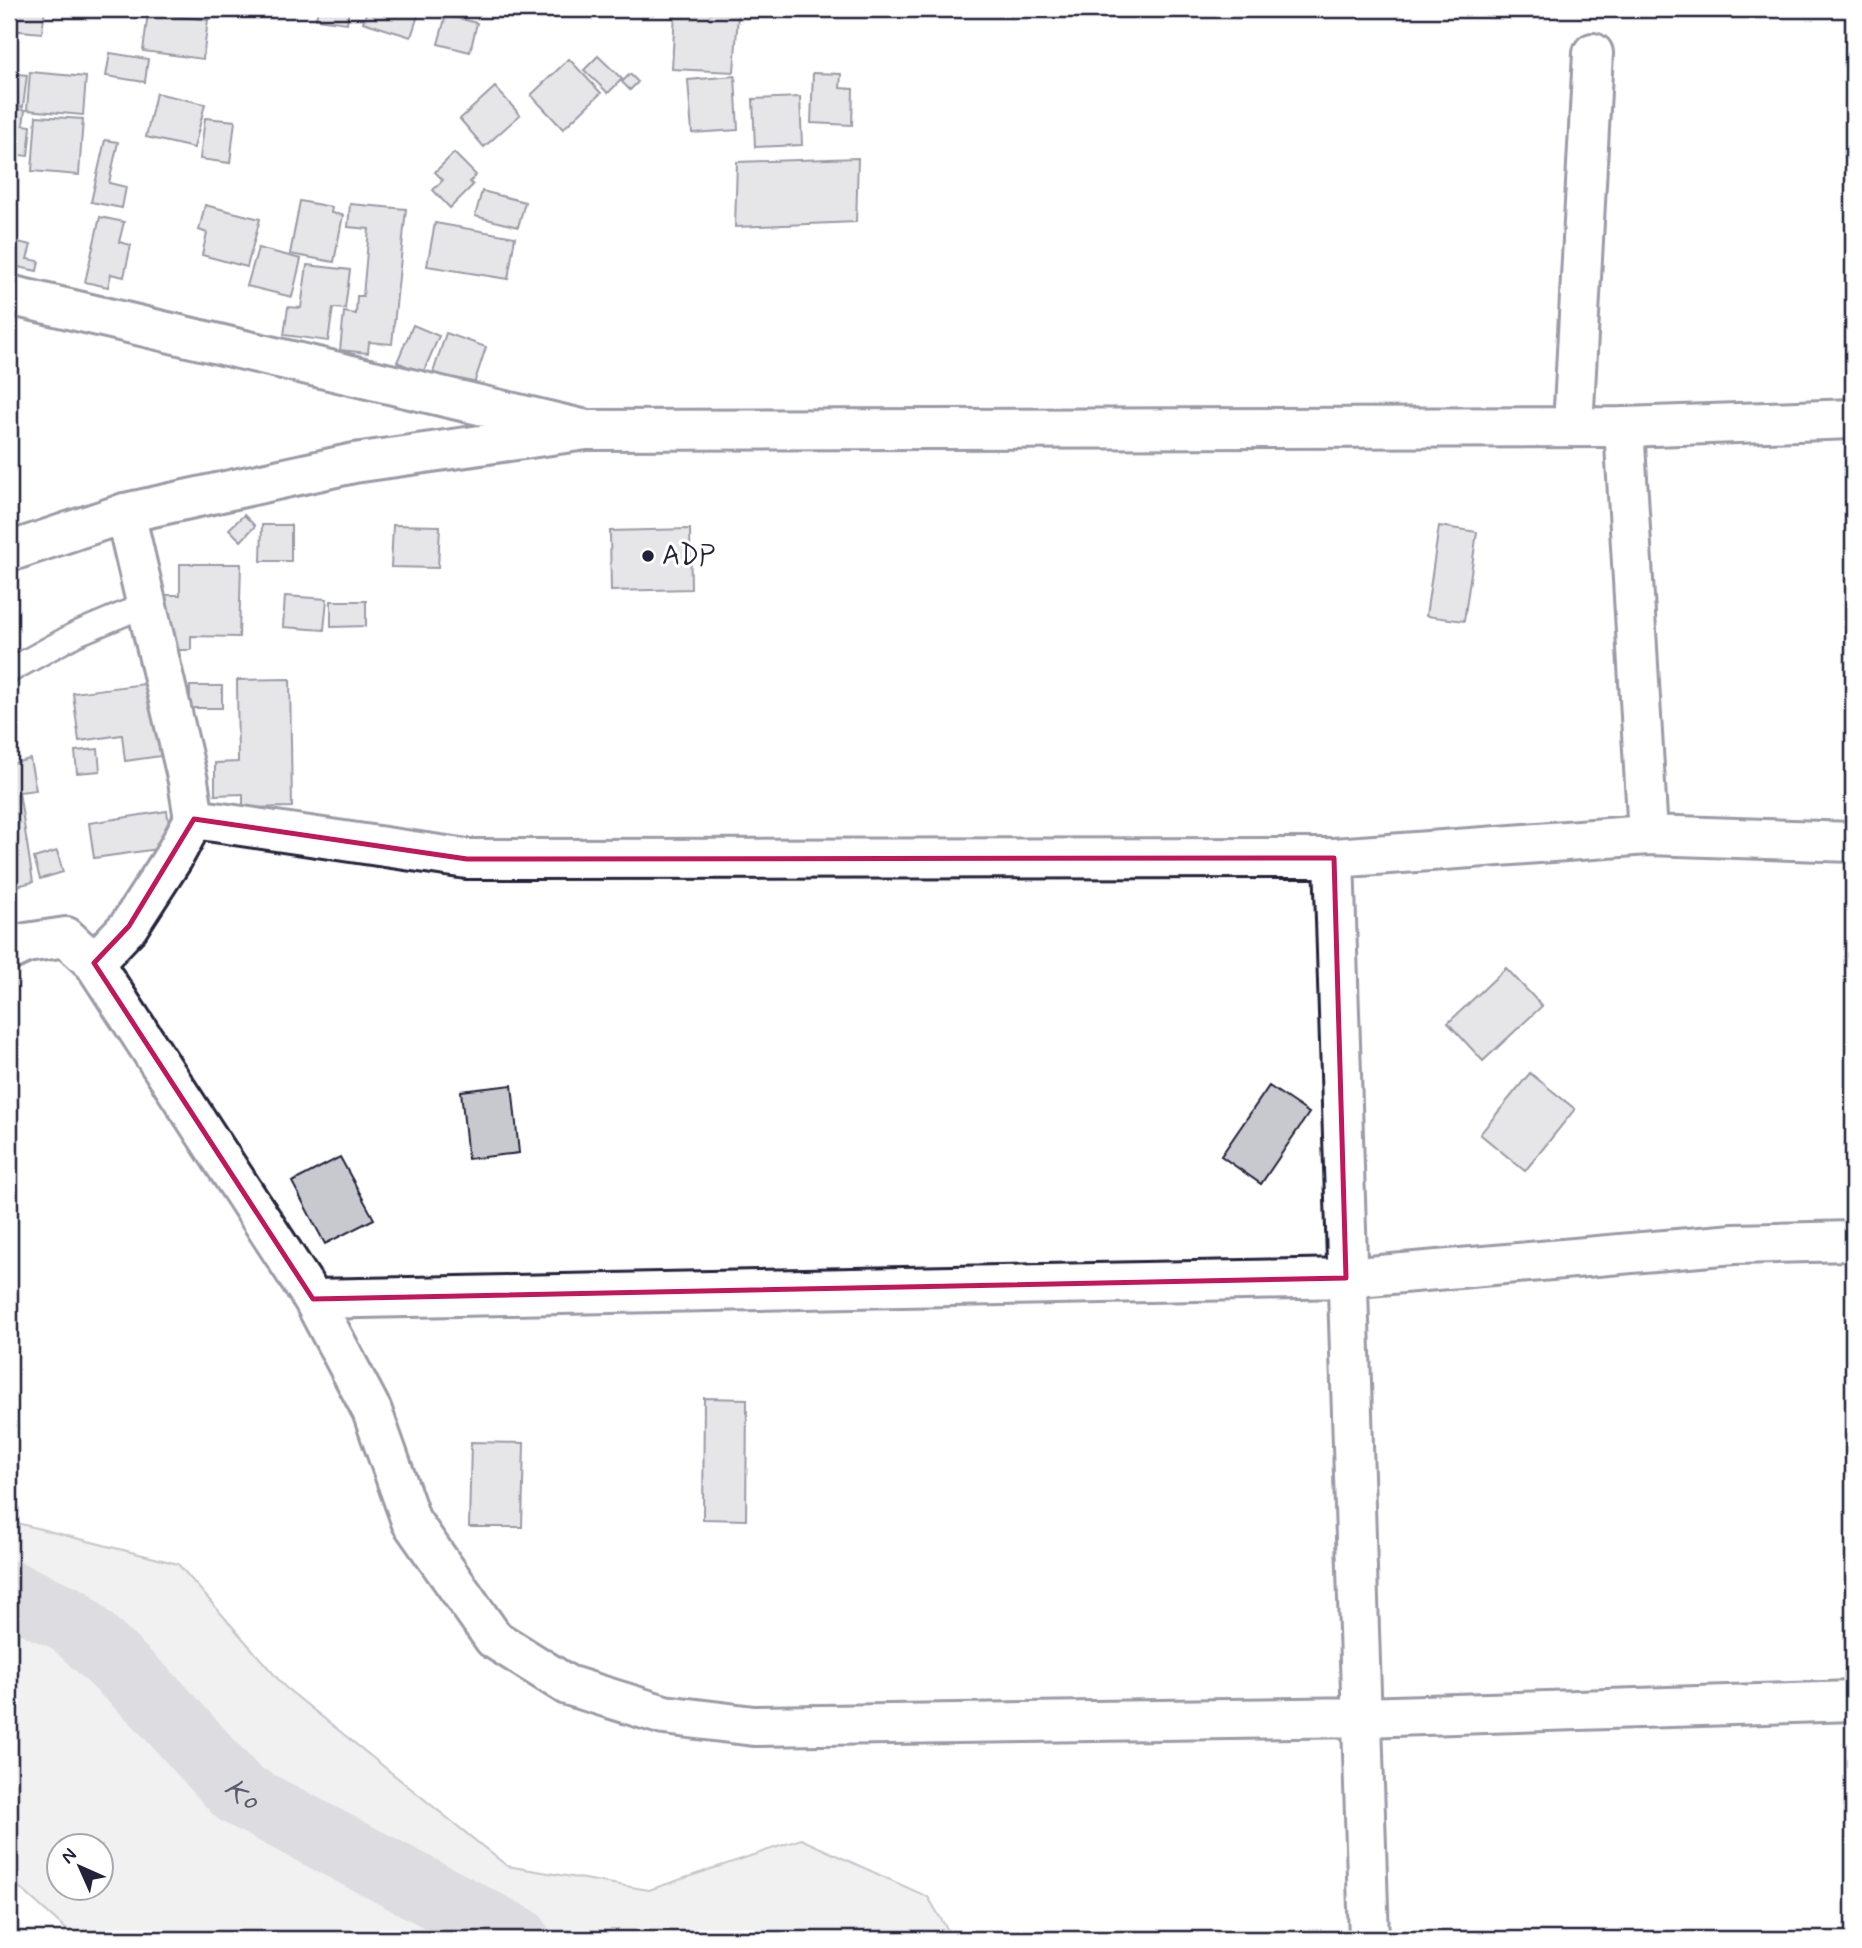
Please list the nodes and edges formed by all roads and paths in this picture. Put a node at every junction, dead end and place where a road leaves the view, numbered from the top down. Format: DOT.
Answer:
graph roads {
  1 [pos="1593,53"];
  2 [pos="9,295"];
  3 [pos="1853,419"];
  4 [pos="1573,427"];
  5 [pos="1624,427"];
  6 [pos="586,430"];
  7 [pos="125,513"];
  8 [pos="9,552"];
  9 [pos="145,605"];
  10 [pos="9,671"];
  11 [pos="194,819"];
  12 [pos="1648,835"];
  13 [pos="1853,842"];
  14 [pos="1334,858"];
  15 [pos="9,951"];
  16 [pos="94,963"];
  17 [pos="1853,1241"];
  18 [pos="1346,1278"];
  19 [pos="313,1299"];
  20 [pos="1853,1701"];
  21 [pos="1362,1717"];
  22 [pos="1369,1939"];
  1 -- 4 [label="street"];
  2 -- 6 [label="street"];
  3 -- 5 [label="street"];
  4 -- 5 [label="street"];
  4 -- 6 [label="street"];
  5 -- 12 [label="street"];
  6 -- 7 [label="street"];
  7 -- 8 [label="street"];
  7 -- 9 [label="street"];
  9 -- 10 [label="lane"];
  9 -- 11 [label="street"];
  11 -- 14 [label="street"];
  11 -- 16 [label="street"];
  12 -- 13 [label="street"];
  12 -- 14 [label="street"];
  14 -- 18 [label="street"];
  15 -- 16 [label="street"];
  16 -- 19 [label="street"];
  17 -- 18 [label="street"];
  18 -- 19 [label="street"];
  18 -- 21 [label="street"];
  19 -- 21 [label="street"];
  20 -- 21 [label="street"];
  21 -- 22 [label="street"];
}
